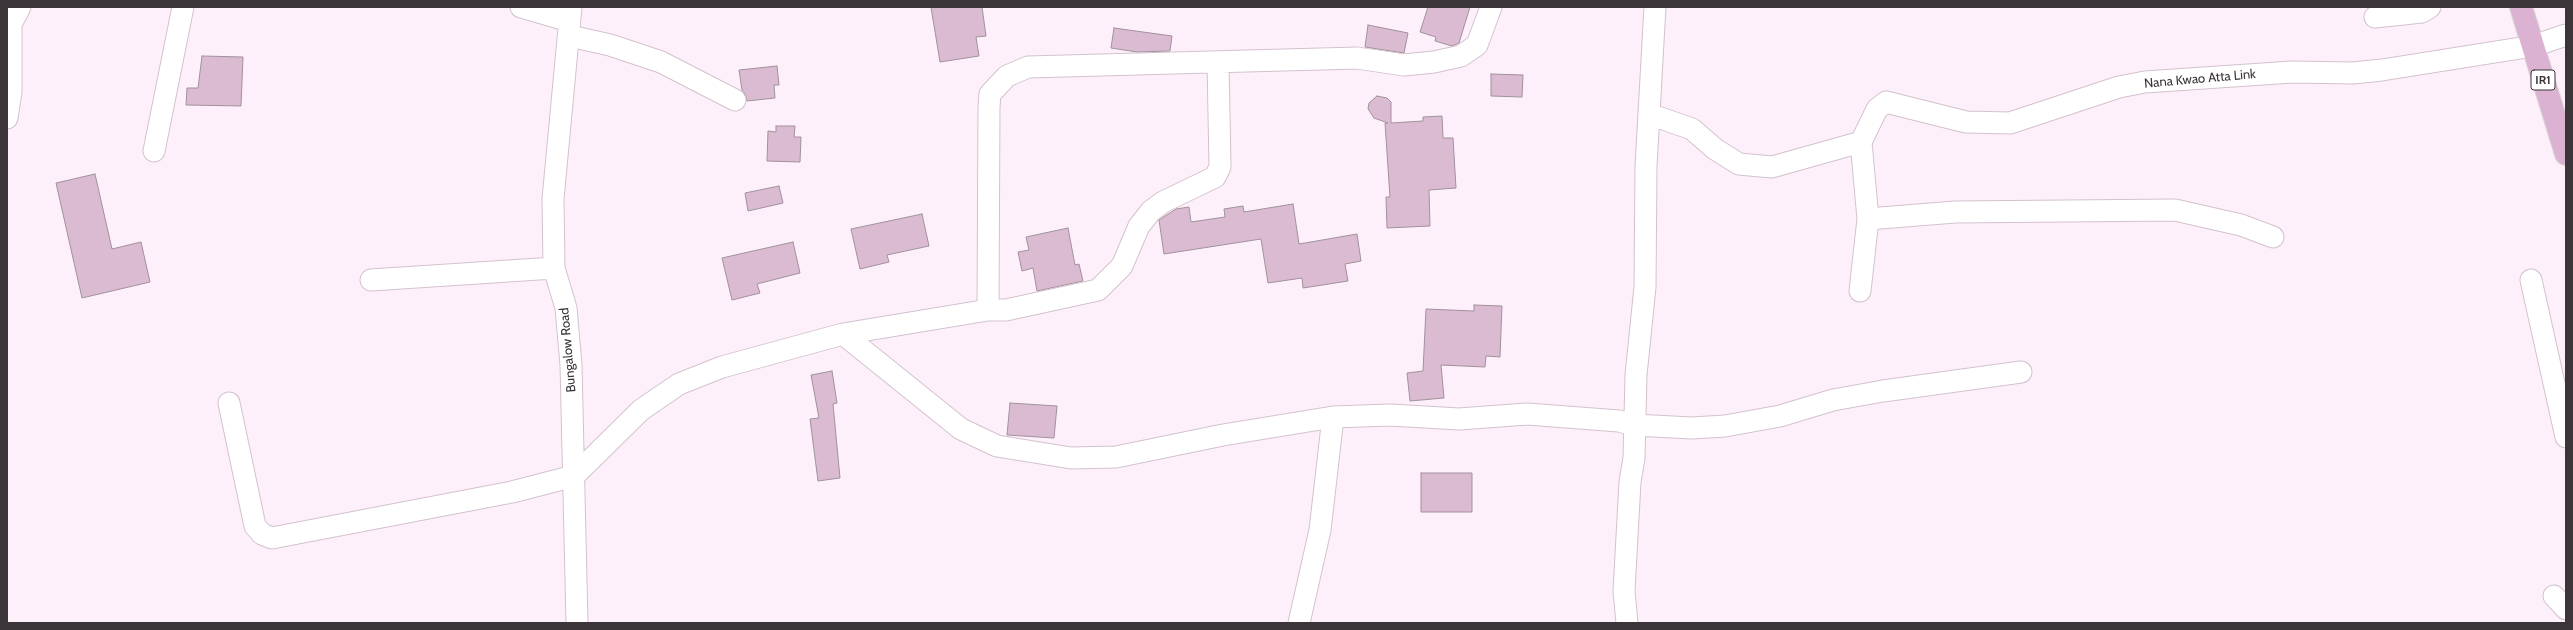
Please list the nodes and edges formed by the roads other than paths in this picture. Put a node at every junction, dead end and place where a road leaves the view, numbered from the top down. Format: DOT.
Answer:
graph roads {
  1 [pos="20,7"];
  2 [pos="183,7"];
  3 [pos="521,7"];
  4 [pos="1490,7"];
  5 [pos="1655,7"];
  6 [pos="2430,7"];
  7 [pos="2521,7"];
  8 [pos="2375,17"];
  9 [pos="570,21"];
  10 [pos="2566,35"];
  11 [pos="2533,46"];
  12 [pos="1218,62"];
  13 [pos="735,100"];
  14 [pos="1649,114"];
  15 [pos="7,118"];
  16 [pos="1860,142"];
  17 [pos="154,151"];
  18 [pos="2566,154"];
  19 [pos="1868,219"];
  20 [pos="2273,237"];
  21 [pos="554,268"];
  22 [pos="371,280"];
  23 [pos="2531,280"];
  24 [pos="1860,290"];
  25 [pos="988,310"];
  26 [pos="843,334"];
  27 [pos="2021,372"];
  28 [pos="229,403"];
  29 [pos="1333,417"];
  30 [pos="1634,424"];
  31 [pos="2566,437"];
  32 [pos="574,476"];
  33 [pos="577,623"];
  34 [pos="1299,623"];
  35 [pos="1627,623"];
  1 -- 15 [label="street"];
  2 -- 17 [label="street"];
  3 -- 9 [label="street"];
  4 -- 12 [label="street"];
  5 -- 14 [label="street"];
  6 -- 8 [label="street"];
  7 -- 11 [label="main road, IR1"];
  9 -- 13 [label="street"];
  9 -- 21 [label="street, Bungalow Road"];
  10 -- 11 [label="street, Nana Kwao Atta Link"];
  11 -- 16 [label="street, Nana Kwao Atta Link"];
  11 -- 18 [label="main road, IR1"];
  12 -- 25 [label="street"];
  12 -- 25 [label="street"];
  14 -- 16 [label="street"];
  14 -- 30 [label="street"];
  16 -- 19 [label="street"];
  19 -- 20 [label="street"];
  19 -- 24 [label="street"];
  21 -- 22 [label="street"];
  21 -- 32 [label="street, Bungalow Road"];
  23 -- 31 [label="street"];
  25 -- 26 [label="street"];
  26 -- 29 [label="street"];
  26 -- 32 [label="street"];
  27 -- 30 [label="street"];
  28 -- 32 [label="street"];
  29 -- 30 [label="street"];
  29 -- 34 [label="street"];
  30 -- 35 [label="street"];
  32 -- 33 [label="street, Bungalow Road"];
}
